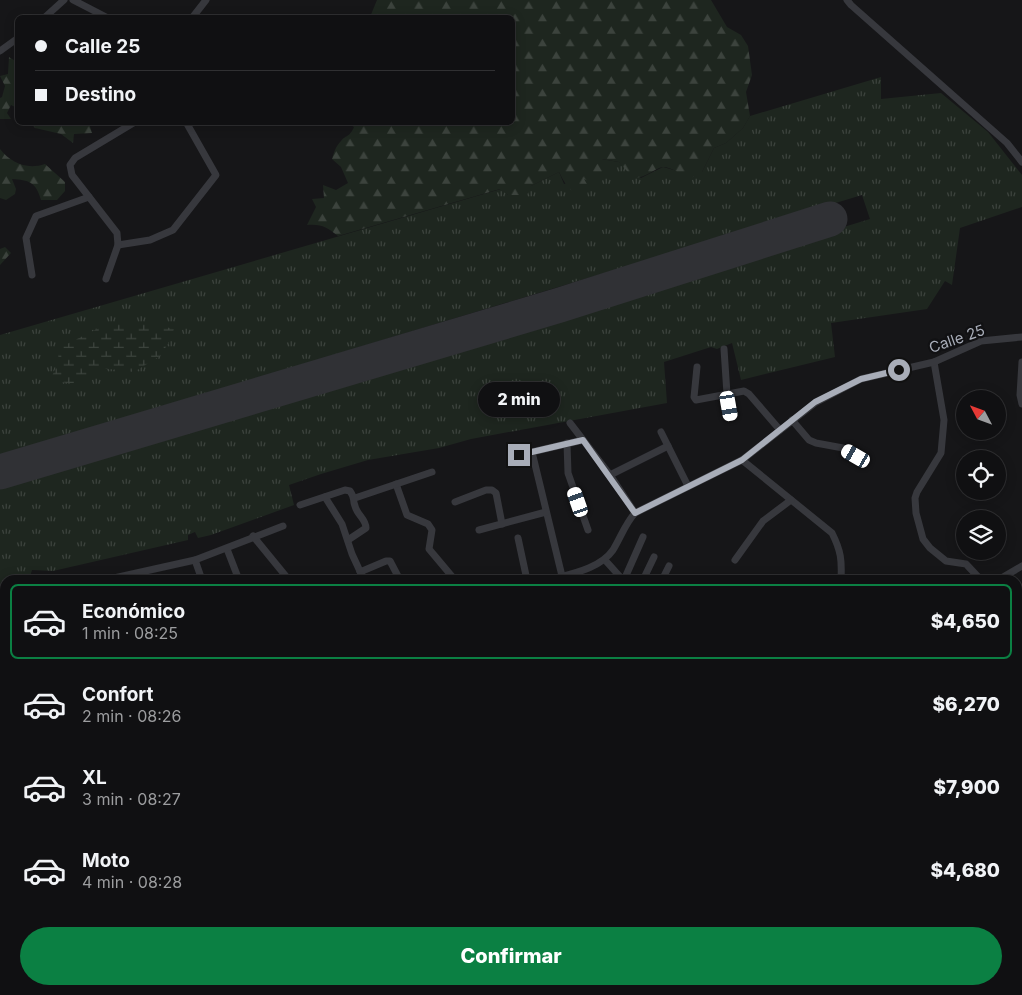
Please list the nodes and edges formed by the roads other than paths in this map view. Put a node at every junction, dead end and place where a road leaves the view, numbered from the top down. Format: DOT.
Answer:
graph roads {
  1 [pos="64,0"];
  2 [pos="73,0"];
  3 [pos="206,0"];
  4 [pos="847,0"];
  5 [pos="47,15"];
  6 [pos="102,15"];
  7 [pos="194,15"];
  8 [pos="15,40"];
  9 [pos="0,51"];
  10 [pos="130,125"];
  11 [pos="188,125"];
  12 [pos="1022,162"];
  13 [pos="89,197"];
  14 [pos="118,245"];
  15 [pos="32,275"];
  16 [pos="106,279"];
  17 [pos="1022,337"];
  18 [pos="724,349"];
  19 [pos="934,362"];
  20 [pos="1022,362"];
  21 [pos="697,367"];
  22 [pos="727,394"];
  23 [pos="1022,404"];
  24 [pos="731,417"];
  25 [pos="792,420"];
  26 [pos="570,423"];
  27 [pos="780,430"];
  28 [pos="661,432"];
  29 [pos="583,440"];
  30 [pos="567,443"];
  31 [pos="668,446"];
  32 [pos="532,452"];
  33 [pos="519,455"];
  34 [pos="856,456"];
  35 [pos="742,460"];
  36 [pos="432,472"];
  37 [pos="610,475"];
  38 [pos="396,484"];
  39 [pos="688,486"];
  40 [pos="324,498"];
  41 [pos="355,498"];
  42 [pos="791,500"];
  43 [pos="455,502"];
  44 [pos="300,505"];
  45 [pos="546,512"];
  46 [pos="635,513"];
  47 [pos="502,524"];
  48 [pos="283,526"];
  49 [pos="479,530"];
  50 [pos="588,530"];
  51 [pos="253,536"];
  52 [pos="643,537"];
  53 [pos="518,538"];
  54 [pos="348,540"];
  55 [pos="227,549"];
  56 [pos="654,556"];
  57 [pos="195,560"];
  58 [pos="605,560"];
  59 [pos="735,560"];
  60 [pos="669,566"];
  61 [pos="1022,566"];
  62 [pos="360,572"];
  63 [pos="136,575"];
  64 [pos="200,575"];
  65 [pos="237,575"];
  66 [pos="285,575"];
  67 [pos="362,575"];
  68 [pos="397,575"];
  69 [pos="451,575"];
  70 [pos="526,575"];
  71 [pos="563,575"];
  72 [pos="569,575"];
  73 [pos="619,575"];
  74 [pos="626,575"];
  75 [pos="645,575"];
  76 [pos="664,575"];
  77 [pos="841,575"];
  78 [pos="976,575"];
  79 [pos="1007,575"];
  1 -- 5 [label="street"];
  2 -- 6 [label="street"];
  3 -- 7 [label="street"];
  4 -- 12 [label="street"];
  8 -- 9 [label="street"];
  10 -- 13 [label="street"];
  11 -- 14 [label="street"];
  13 -- 14 [label="street"];
  13 -- 15 [label="street"];
  14 -- 16 [label="street"];
  17 -- 19 [label="street, Calle 25"];
  18 -- 22 [label="street"];
  19 -- 25 [label="street, Calle 25"];
  19 -- 78 [label="street"];
  20 -- 23 [label="street"];
  21 -- 22 [label="street"];
  22 -- 24 [label="street"];
  22 -- 27 [label="street"];
  25 -- 27 [label="street, Calle 25"];
  25 -- 34 [label="street"];
  26 -- 29 [label="street"];
  27 -- 35 [label="street, Calle 25"];
  28 -- 31 [label="street"];
  29 -- 30 [label="street"];
  29 -- 37 [label="street"];
  30 -- 32 [label="street"];
  30 -- 50 [label="street"];
  31 -- 37 [label="street"];
  31 -- 39 [label="street"];
  32 -- 33 [label="street"];
  32 -- 45 [label="street"];
  35 -- 39 [label="street, Calle 25"];
  35 -- 42 [label="street"];
  36 -- 38 [label="street"];
  37 -- 46 [label="street"];
  38 -- 41 [label="street"];
  38 -- 69 [label="street"];
  39 -- 46 [label="street, Calle 25"];
  40 -- 41 [label="street"];
  40 -- 44 [label="street"];
  40 -- 54 [label="street"];
  41 -- 54 [label="street"];
  42 -- 59 [label="street"];
  42 -- 77 [label="street"];
  43 -- 47 [label="street"];
  45 -- 47 [label="street"];
  45 -- 71 [label="street"];
  46 -- 58 [label="street, Calle 25"];
  47 -- 49 [label="street"];
  48 -- 51 [label="street"];
  51 -- 55 [label="street"];
  51 -- 66 [label="street"];
  52 -- 74 [label="street"];
  53 -- 70 [label="street"];
  54 -- 62 [label="street"];
  55 -- 57 [label="street"];
  55 -- 65 [label="street"];
  56 -- 75 [label="street"];
  57 -- 63 [label="street"];
  57 -- 64 [label="street"];
  58 -- 72 [label="street"];
  58 -- 73 [label="street"];
  60 -- 76 [label="street"];
  61 -- 79 [label="street"];
  62 -- 67 [label="street"];
  62 -- 68 [label="street"];
}
